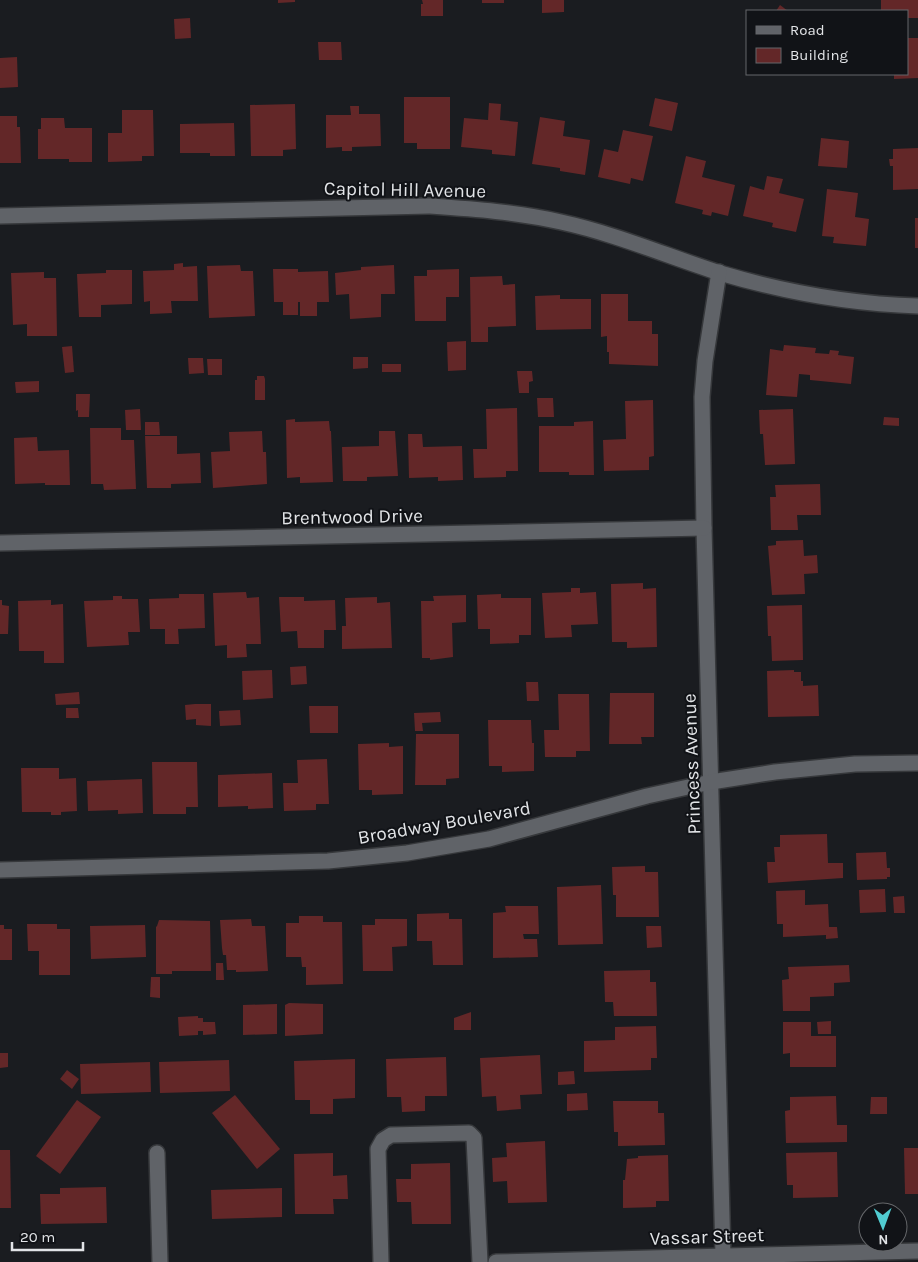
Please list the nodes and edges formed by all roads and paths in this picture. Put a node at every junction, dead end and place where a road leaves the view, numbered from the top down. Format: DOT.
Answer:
graph roads {
  1 [pos="0,216"];
  2 [pos="719,272"];
  3 [pos="918,306"];
  4 [pos="704,528"];
  5 [pos="0,543"];
  6 [pos="918,763"];
  7 [pos="711,782"];
  8 [pos="0,870"];
  9 [pos="157,1153"];
  10 [pos="918,1251"];
  11 [pos="724,1256"];
  12 [pos="160,1262"];
  13 [pos="381,1262"];
  14 [pos="480,1262"];
  15 [pos="496,1262"];
  1 -- 2 [label="street, Capitol Hill Avenue"];
  2 -- 3 [label="street, Capitol Hill Avenue"];
  2 -- 4 [label="street, Princess Avenue"];
  4 -- 5 [label="street, Brentwood Drive"];
  4 -- 7 [label="street, Princess Avenue"];
  6 -- 7 [label="street, Broadway Boulevard"];
  7 -- 8 [label="street, Broadway Boulevard"];
  7 -- 11 [label="street, Princess Avenue"];
  9 -- 12 [label="street"];
  10 -- 11 [label="street, Vassar Street"];
  11 -- 15 [label="street, Vassar Street"];
  13 -- 14 [label="street"];
}
